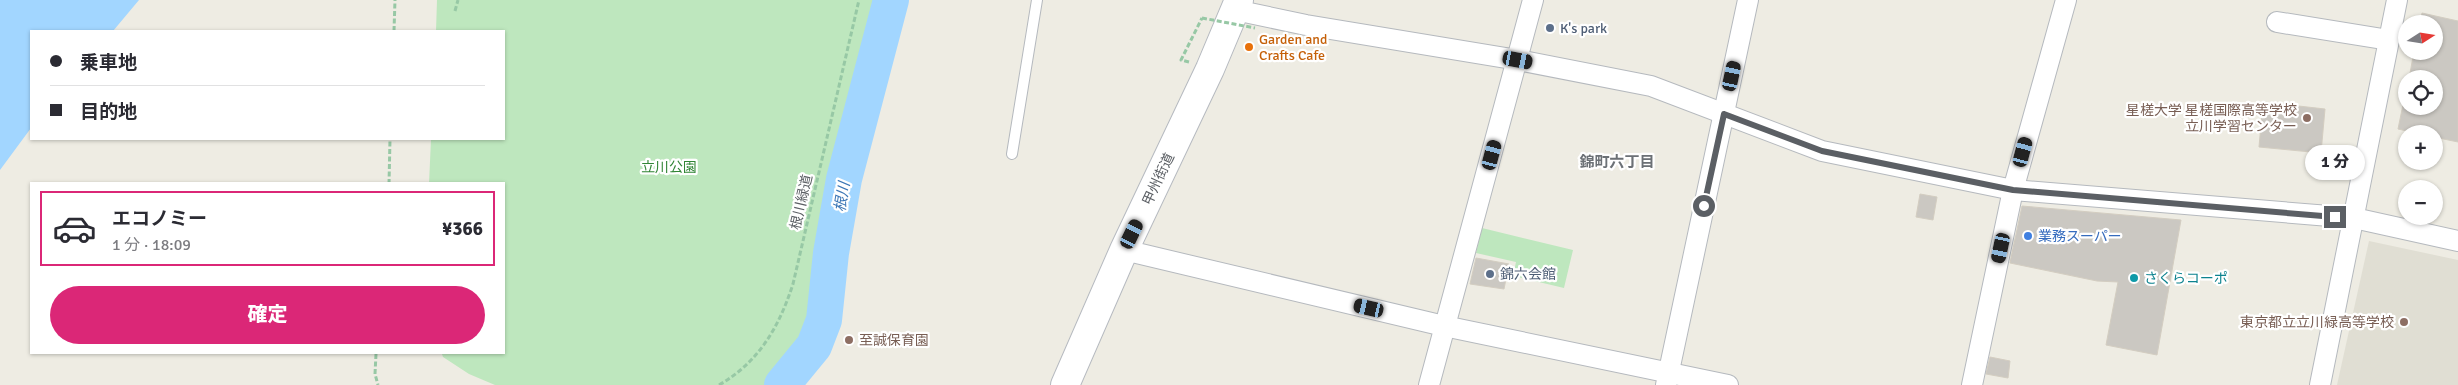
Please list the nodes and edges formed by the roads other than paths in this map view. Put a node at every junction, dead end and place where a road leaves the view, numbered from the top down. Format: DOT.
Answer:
graph roads {
  1 [pos="1037,0"];
  2 [pos="1533,0"];
  3 [pos="1748,0"];
  4 [pos="2066,0"];
  5 [pos="2398,0"];
  6 [pos="1237,5"];
  7 [pos="2278,22"];
  8 [pos="2389,40"];
  9 [pos="1518,60"];
  10 [pos="1724,114"];
  11 [pos="1012,154"];
  12 [pos="2013,190"];
  13 [pos="2354,218"];
  14 [pos="2458,242"];
  15 [pos="1124,250"];
  16 [pos="1444,326"];
  17 [pos="1668,379"];
  18 [pos="1065,385"];
  19 [pos="1429,385"];
  20 [pos="1728,385"];
  21 [pos="1972,385"];
  22 [pos="2320,385"];
  1 -- 11 [label="lane"];
  2 -- 9 [label="street"];
  3 -- 10 [label="street"];
  4 -- 12 [label="street"];
  5 -- 8 [label="street"];
  6 -- 9 [label="street"];
  6 -- 15 [label="main road, 甲州街道"];
  7 -- 8 [label="street"];
  8 -- 13 [label="street"];
  9 -- 10 [label="street"];
  9 -- 16 [label="street"];
  10 -- 12 [label="street"];
  10 -- 17 [label="street"];
  12 -- 13 [label="street"];
  12 -- 21 [label="street"];
  13 -- 14 [label="street"];
  13 -- 22 [label="street"];
  15 -- 16 [label="street"];
  15 -- 18 [label="main road, 甲州街道"];
  16 -- 17 [label="street"];
  16 -- 19 [label="street"];
  17 -- 20 [label="street"];
}
